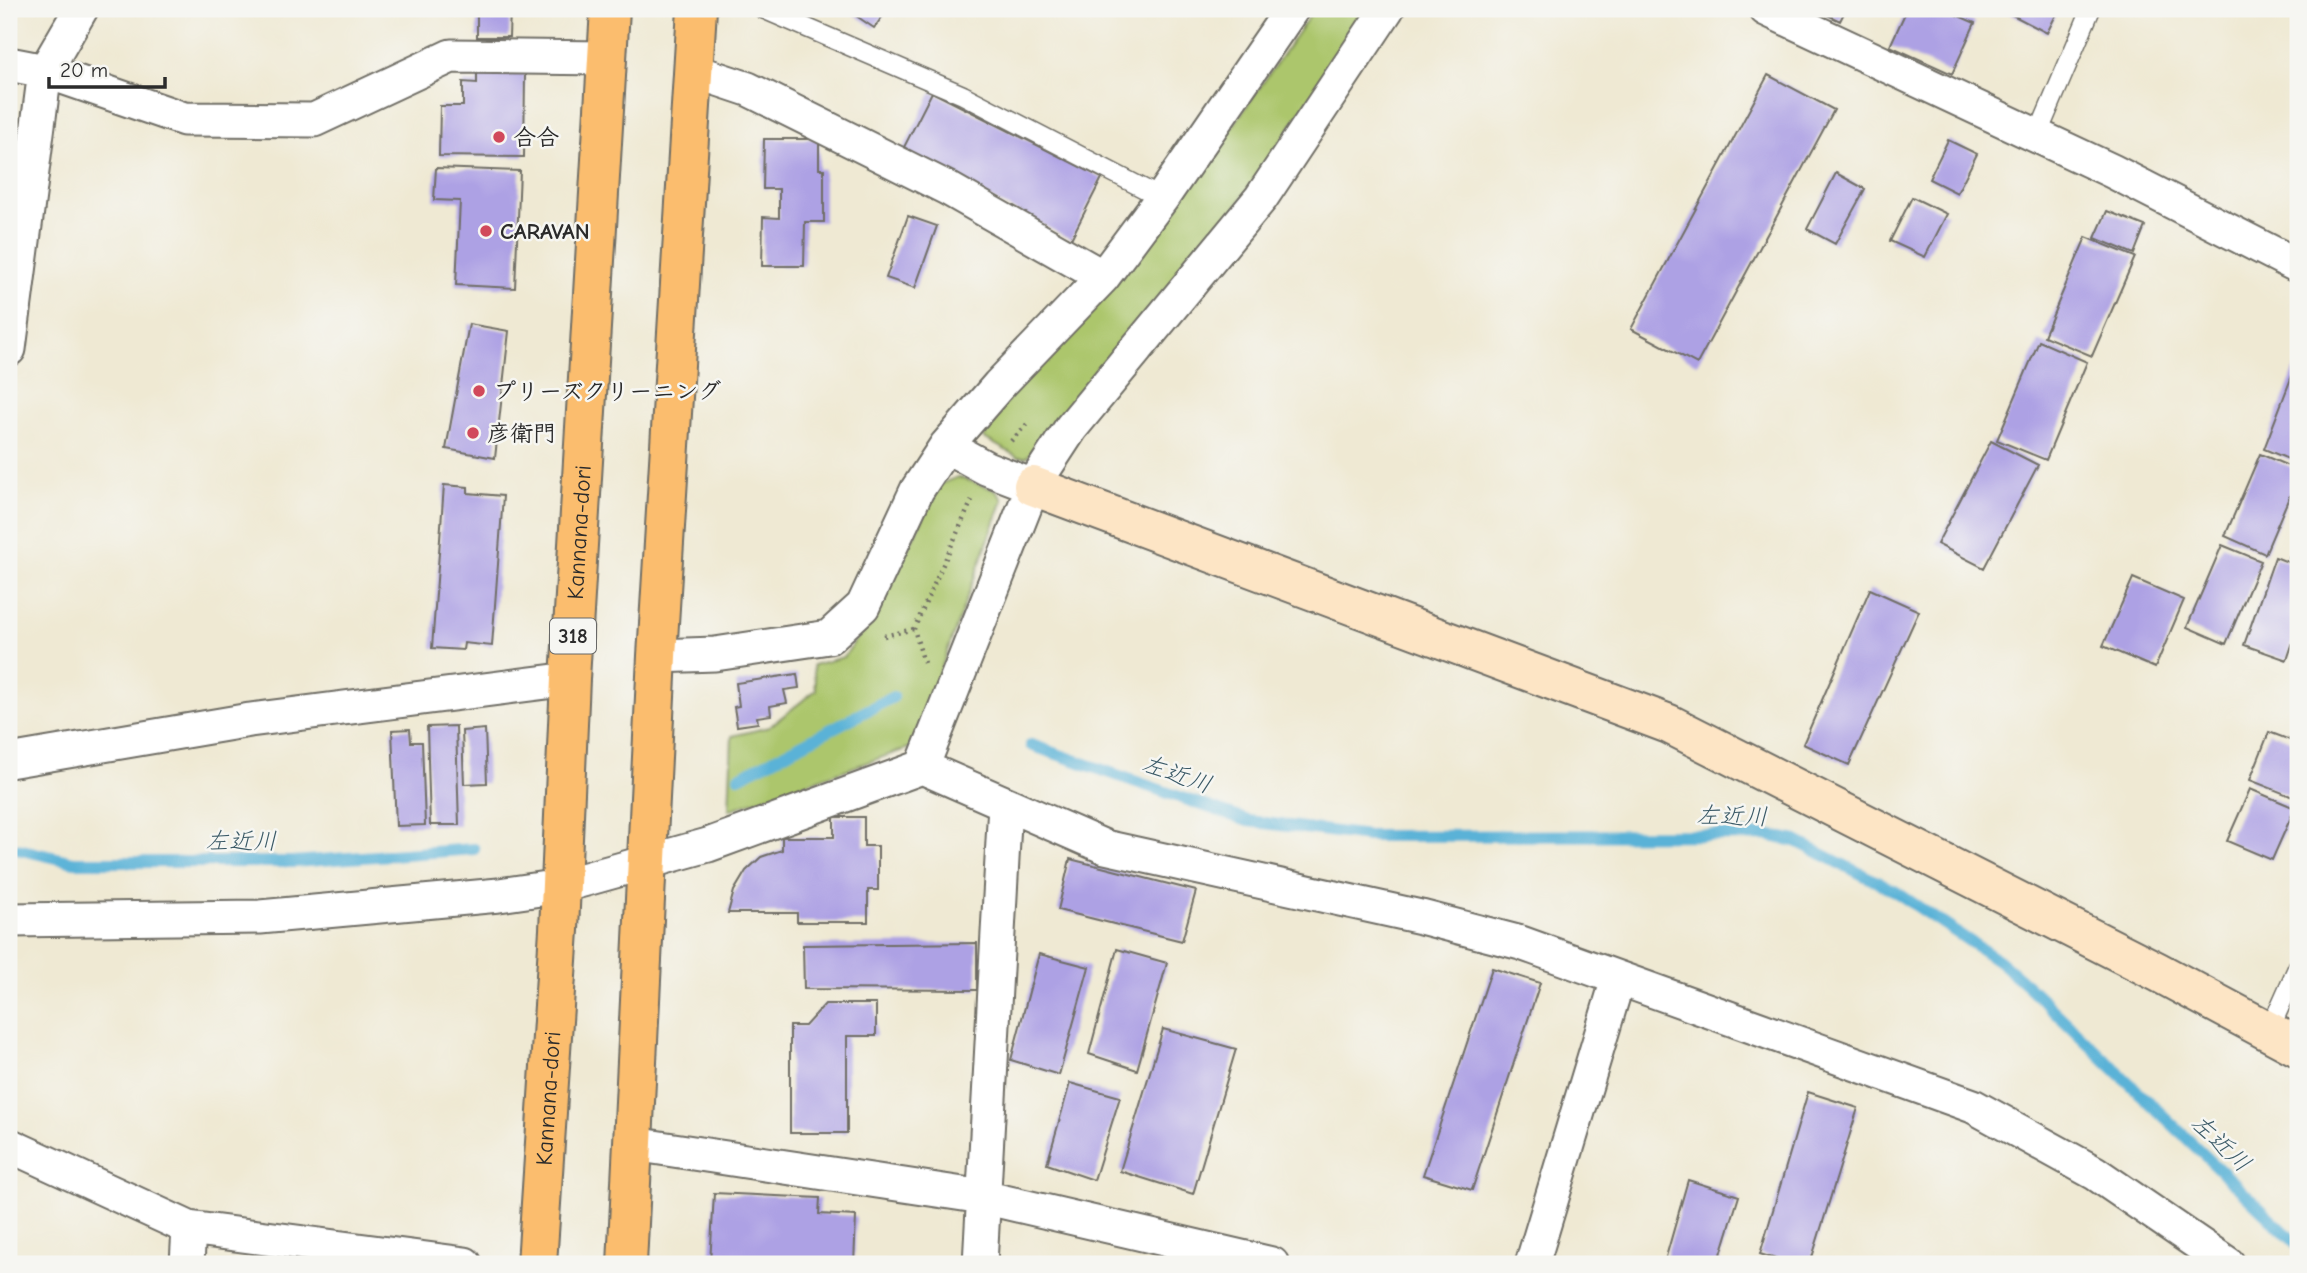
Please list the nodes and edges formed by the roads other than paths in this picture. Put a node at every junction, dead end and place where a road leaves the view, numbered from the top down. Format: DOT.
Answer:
graph roads {
  1 [pos="81,9"];
  2 [pos="610,9"];
  3 [pos="697,9"];
  4 [pos="763,9"];
  5 [pos="1292,9"];
  6 [pos="1387,9"];
  7 [pos="1766,9"];
  8 [pos="2091,9"];
  9 [pos="606,58"];
  10 [pos="9,64"];
  11 [pos="46,71"];
  12 [pos="694,71"];
  13 [pos="2037,136"];
  14 [pos="1162,198"];
  15 [pos="2298,266"];
  16 [pos="1103,277"];
  17 [pos="9,349"];
  18 [pos="946,446"];
  19 [pos="1033,486"];
  20 [pos="657,656"];
  21 [pos="570,679"];
  22 [pos="9,761"];
  23 [pos="922,767"];
  24 [pos="1005,804"];
  25 [pos="646,864"];
  26 [pos="561,886"];
  27 [pos="9,920"];
  28 [pos="2298,967"];
  29 [pos="1618,979"];
  30 [pos="2284,1039"];
  31 [pos="634,1144"];
  32 [pos="9,1145"];
  33 [pos="983,1197"];
  34 [pos="189,1228"];
  35 [pos="187,1264"];
  36 [pos="466,1264"];
  37 [pos="537,1264"];
  38 [pos="628,1264"];
  39 [pos="980,1264"];
  40 [pos="1272,1264"];
  41 [pos="1532,1264"];
  42 [pos="2228,1264"];
  1 -- 11 [label="street"];
  2 -- 9 [label="main road, Kannana-dori / 318"];
  3 -- 12 [label="main road"];
  4 -- 14 [label="lane"];
  5 -- 14 [label="street"];
  6 -- 19 [label="street"];
  7 -- 13 [label="street"];
  8 -- 13 [label="lane"];
  9 -- 11 [label="street"];
  9 -- 21 [label="main road, Kannana-dori / 318"];
  10 -- 11 [label="street"];
  11 -- 17 [label="street"];
  12 -- 16 [label="street"];
  12 -- 20 [label="main road"];
  13 -- 15 [label="street"];
  14 -- 16 [label="street"];
  16 -- 18 [label="street"];
  18 -- 19 [label="street"];
  18 -- 20 [label="street"];
  19 -- 23 [label="street"];
  19 -- 30 [label="street"];
  20 -- 25 [label="main road"];
  21 -- 22 [label="street"];
  21 -- 26 [label="main road, Kannana-dori / 318"];
  23 -- 24 [label="street"];
  23 -- 25 [label="street"];
  24 -- 29 [label="street"];
  24 -- 33 [label="street"];
  25 -- 26 [label="street"];
  25 -- 31 [label="main road"];
  26 -- 27 [label="street"];
  26 -- 37 [label="main road, Kannana-dori / 318"];
  28 -- 30 [label="lane"];
  29 -- 41 [label="street"];
  29 -- 42 [label="street"];
  31 -- 33 [label="street"];
  31 -- 38 [label="main road"];
  32 -- 34 [label="street"];
  33 -- 39 [label="street"];
  33 -- 40 [label="street"];
  34 -- 35 [label="street"];
  34 -- 36 [label="street"];
}
